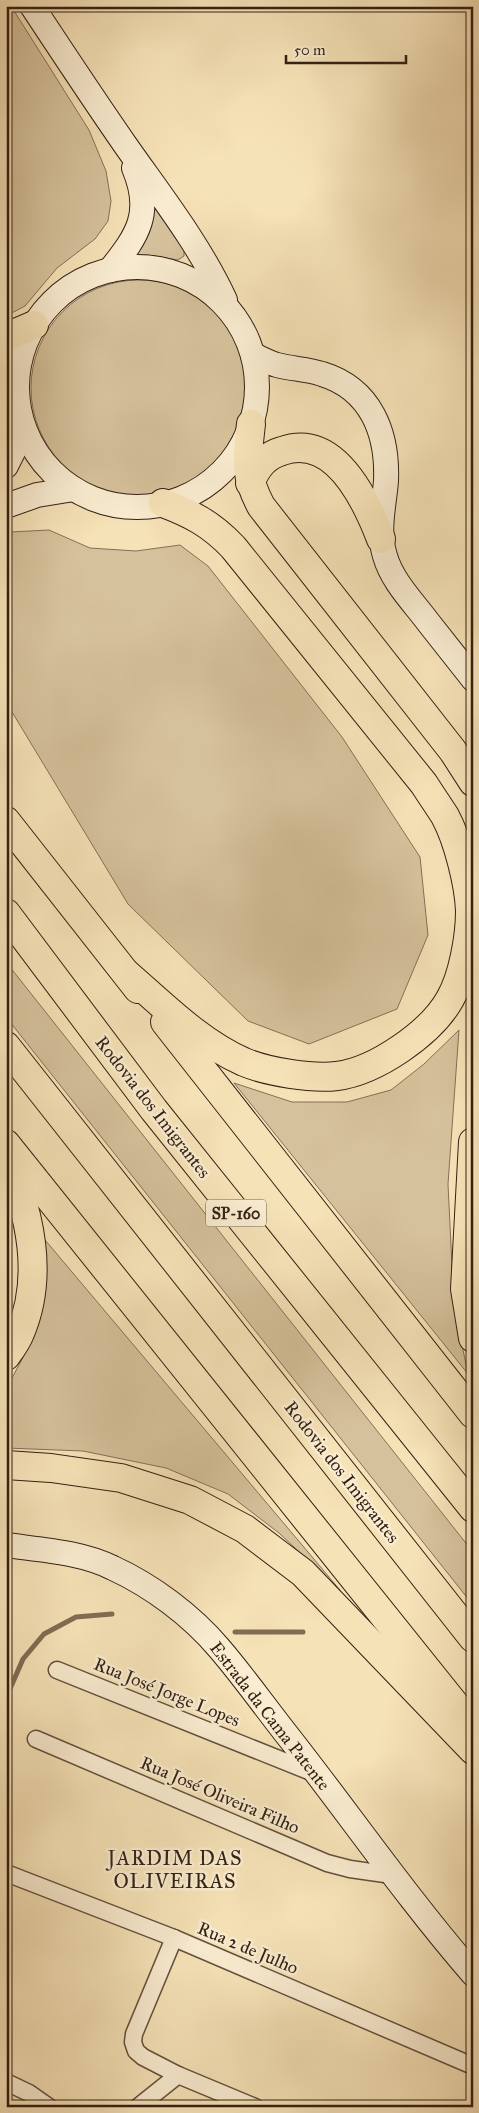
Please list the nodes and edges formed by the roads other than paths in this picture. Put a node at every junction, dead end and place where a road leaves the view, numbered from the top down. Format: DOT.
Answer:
graph roads {
  1 [pos="32,6"];
  2 [pos="124,144"];
  3 [pos="110,270"];
  4 [pos="230,311"];
  5 [pos="34,325"];
  6 [pos="6,337"];
  7 [pos="253,355"];
  8 [pos="293,368"];
  9 [pos="257,392"];
  10 [pos="22,424"];
  11 [pos="251,424"];
  12 [pos="6,466"];
  13 [pos="250,483"];
  14 [pos="74,489"];
  15 [pos="162,503"];
  16 [pos="6,506"];
  17 [pos="381,539"];
  18 [pos="473,679"];
  19 [pos="473,782"];
  20 [pos="6,821"];
  21 [pos="6,913"];
  22 [pos="127,974"];
  23 [pos="6,1046"];
  24 [pos="473,1142"];
  25 [pos="6,1144"];
  26 [pos="6,1157"];
  27 [pos="473,1338"];
  28 [pos="6,1356"];
  29 [pos="473,1414"];
  30 [pos="6,1465"];
  31 [pos="473,1508"];
  32 [pos="6,1545"];
  33 [pos="473,1638"];
  34 [pos="57,1670"];
  35 [pos="473,1726"];
  36 [pos="36,1739"];
  37 [pos="473,1750"];
  38 [pos="318,1775"];
  39 [pos="6,1873"];
  40 [pos="392,1875"];
  41 [pos="174,1938"];
  42 [pos="473,1974"];
  43 [pos="473,2066"];
  44 [pos="178,2075"];
  45 [pos="6,2082"];
  46 [pos="49,2107"];
  47 [pos="138,2107"];
  48 [pos="256,2107"];
  1 -- 2 [label="main road"];
  2 -- 3 [label="main road"];
  2 -- 4 [label="main road"];
  3 -- 4 [label="main road"];
  3 -- 5 [label="main road"];
  4 -- 7 [label="main road"];
  5 -- 6 [label="highway"];
  5 -- 10 [label="main road"];
  7 -- 8 [label="main road"];
  7 -- 9 [label="main road"];
  8 -- 9 [label="main road"];
  8 -- 17 [label="main road"];
  9 -- 11 [label="main road"];
  10 -- 12 [label="main road"];
  10 -- 14 [label="main road"];
  11 -- 13 [label="highway"];
  11 -- 15 [label="main road"];
  13 -- 17 [label="highway"];
  13 -- 19 [label="highway"];
  14 -- 15 [label="main road"];
  14 -- 16 [label="main road"];
  15 -- 22 [label="highway"];
  17 -- 18 [label="main road"];
  20 -- 22 [label="highway"];
  21 -- 31 [label="highway, Rodovia dos Imigrantes / SP-160"];
  22 -- 29 [label="highway"];
  23 -- 33 [label="highway, Rodovia dos Imigrantes"];
  24 -- 27 [label="highway"];
  25 -- 35 [label="highway"];
  26 -- 28 [label="highway"];
  30 -- 37 [label="highway"];
  32 -- 38 [label="main road, Estrada da Cama Patente"];
  34 -- 38 [label="street, Rua José Jorge Lopes"];
  36 -- 40 [label="street, Rua José Oliveira Filho"];
  38 -- 40 [label="main road, Estrada da Cama Patente"];
  39 -- 41 [label="street, Rua 2 de Julho"];
  40 -- 42 [label="main road, Estrada da Cama Patente"];
  41 -- 43 [label="street, Rua 2 de Julho"];
  41 -- 44 [label="street"];
  44 -- 47 [label="street"];
  44 -- 48 [label="street"];
  45 -- 46 [label="street"];
}
